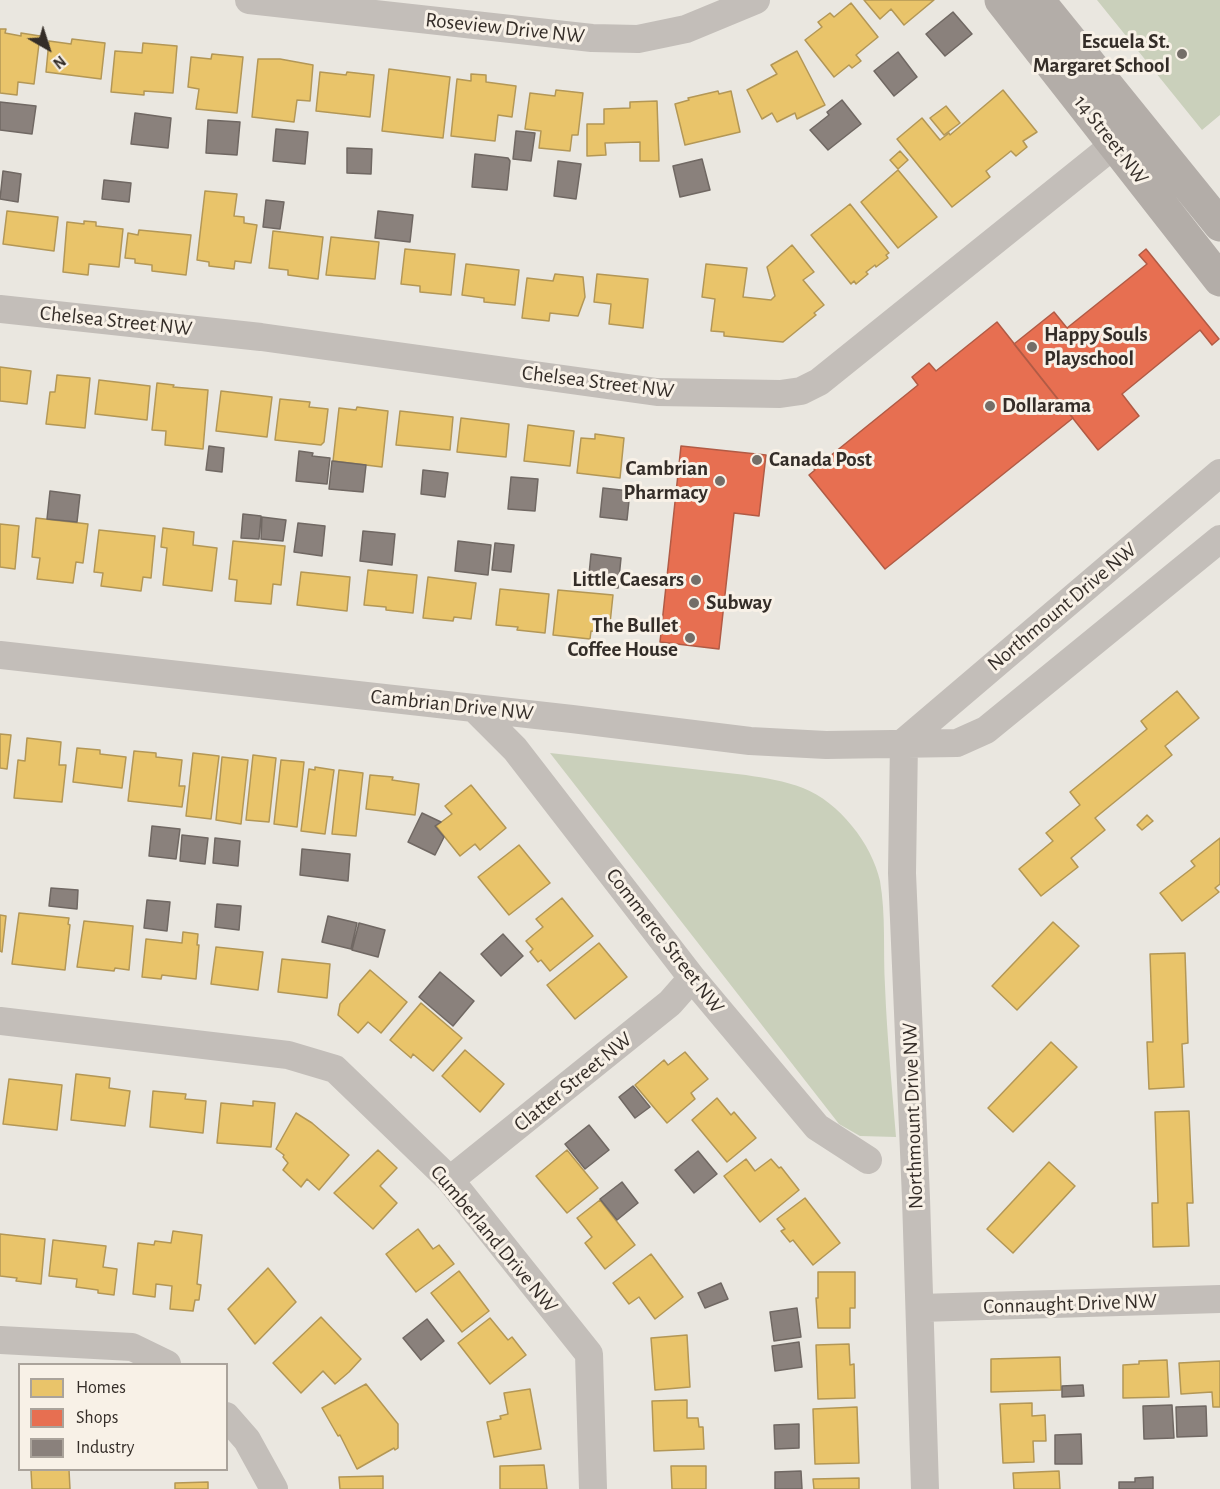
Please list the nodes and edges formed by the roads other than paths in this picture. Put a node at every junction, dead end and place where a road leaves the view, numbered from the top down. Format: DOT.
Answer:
graph roads {
  1 [pos="249,0"];
  2 [pos="756,0"];
  3 [pos="1001,0"];
  4 [pos="1038,0"];
  5 [pos="1115,144"];
  6 [pos="1220,225"];
  7 [pos="1220,280"];
  8 [pos="0,309"];
  9 [pos="1220,473"];
  10 [pos="1220,539"];
  11 [pos="0,655"];
  12 [pos="474,708"];
  13 [pos="904,742"];
  14 [pos="692,978"];
  15 [pos="0,1021"];
  16 [pos="868,1160"];
  17 [pos="450,1180"];
  18 [pos="1220,1299"];
  19 [pos="920,1308"];
  20 [pos="0,1340"];
  21 [pos="163,1363"];
  22 [pos="228,1418"];
  23 [pos="274,1489"];
  24 [pos="593,1489"];
  25 [pos="925,1489"];
  1 -- 2 [label="street, Roseview Drive NW"];
  3 -- 5 [label="main road, 14 Street NW"];
  4 -- 6 [label="main road, 14 Street NW"];
  5 -- 7 [label="main road, 14 Street NW"];
  5 -- 8 [label="street, Chelsea Street NW"];
  9 -- 13 [label="street, Northmount Drive NW"];
  10 -- 13 [label="street"];
  11 -- 12 [label="street, Cambrian Drive NW"];
  12 -- 13 [label="street, Cambrian Drive NW"];
  12 -- 14 [label="street, Commerce Street NW"];
  13 -- 19 [label="street, Northmount Drive NW"];
  14 -- 16 [label="street, Commerce Street NW"];
  14 -- 17 [label="street, Clatter Street NW"];
  15 -- 17 [label="street, Cumberland Drive NW"];
  17 -- 24 [label="street, Cumberland Drive NW"];
  18 -- 19 [label="street, Connaught Drive NW"];
  19 -- 25 [label="street, Northmount Drive NW"];
  20 -- 21 [label="street"];
  22 -- 23 [label="street"];
}
